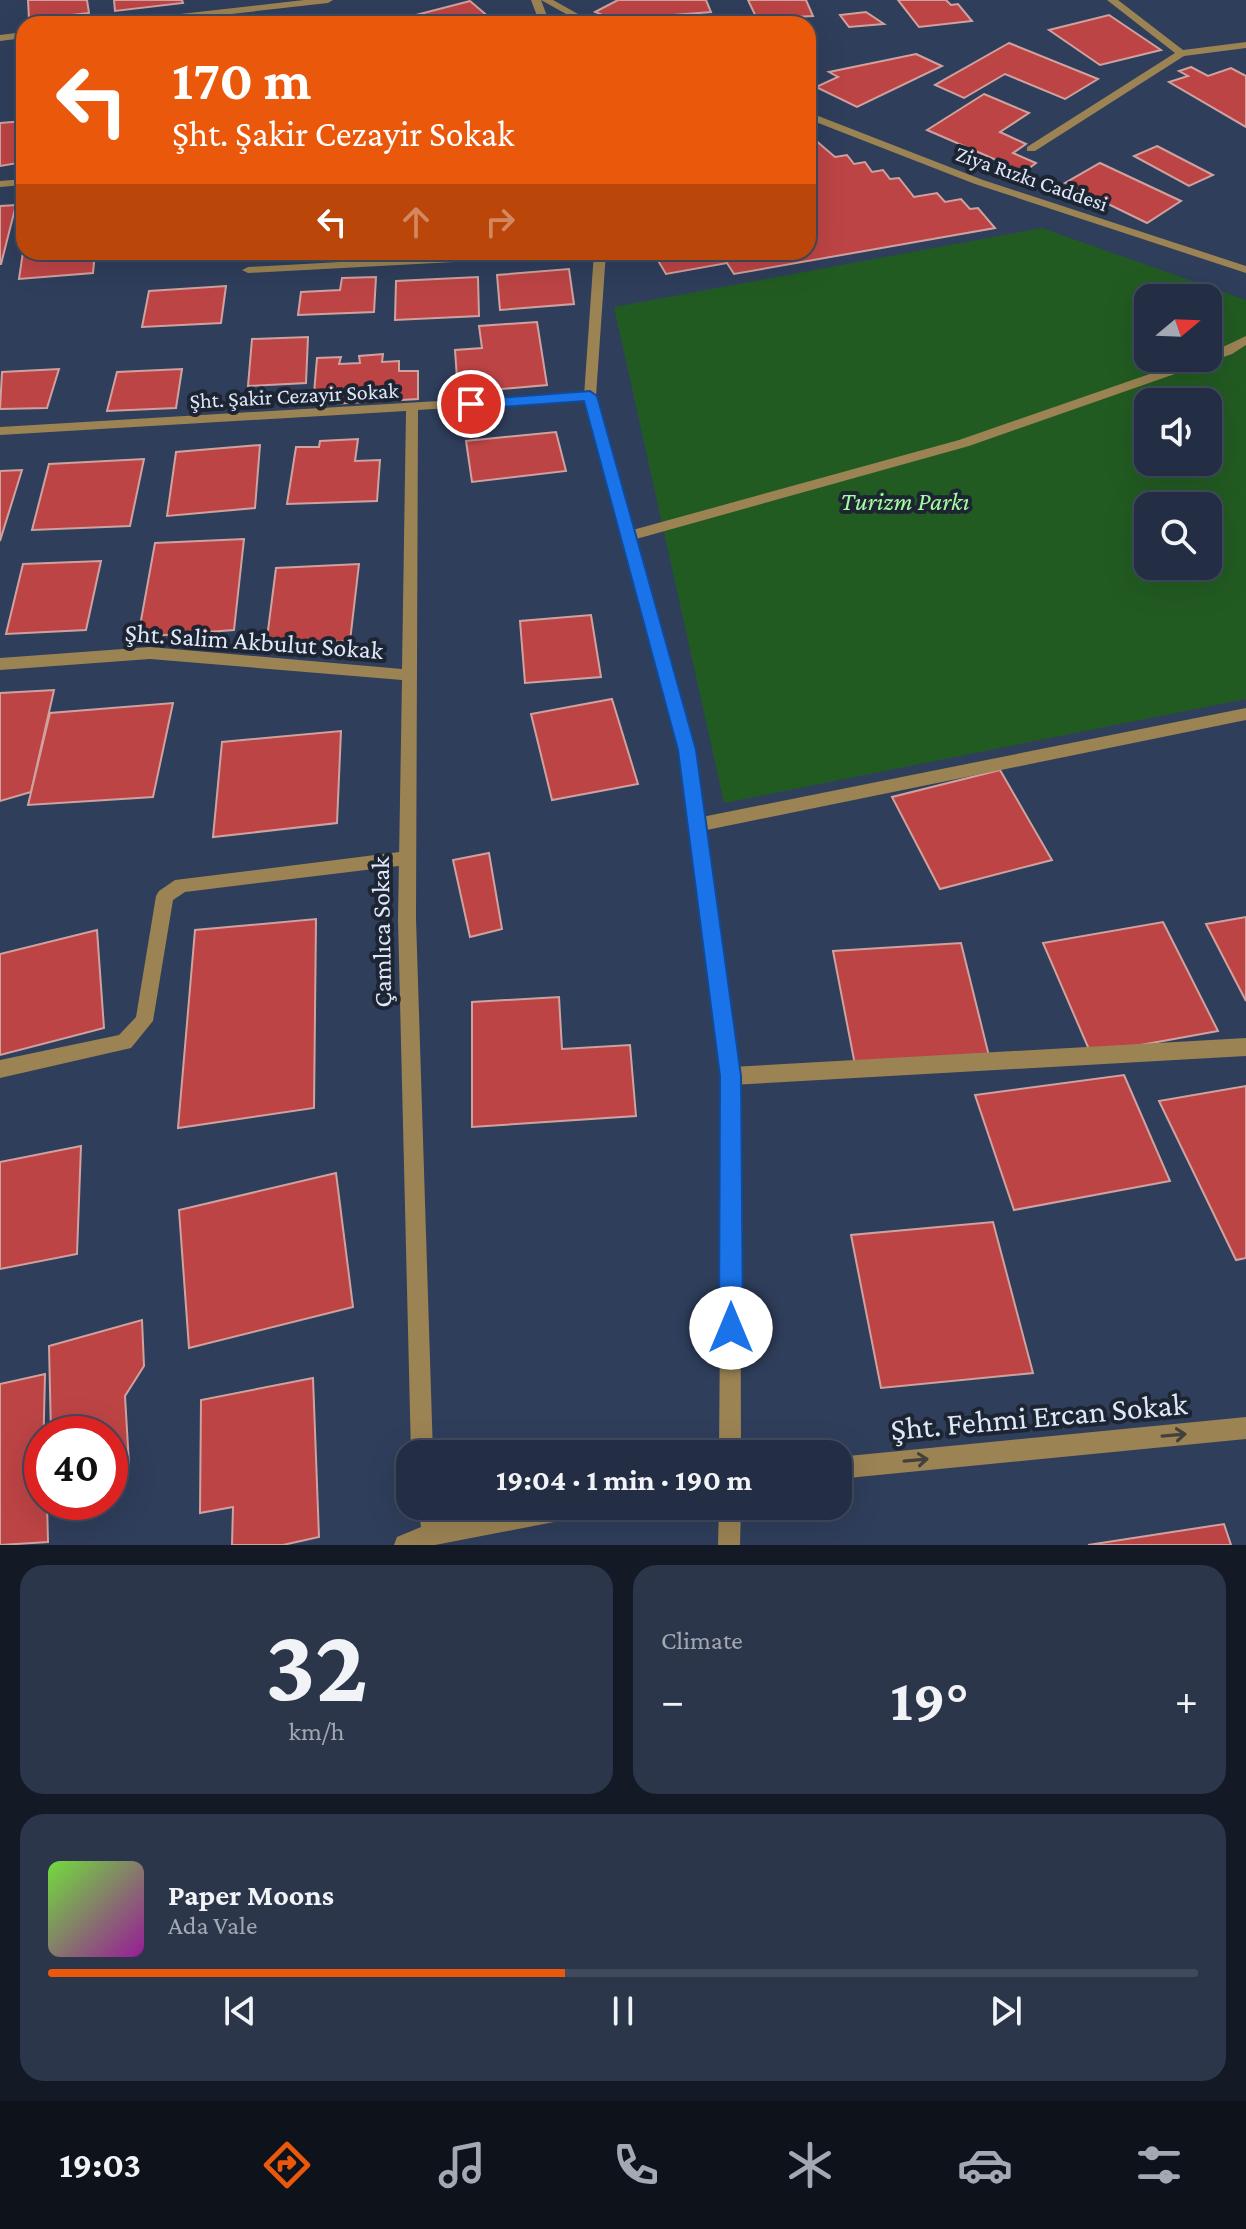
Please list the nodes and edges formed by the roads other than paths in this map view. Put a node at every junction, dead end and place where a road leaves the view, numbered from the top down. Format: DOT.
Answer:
graph roads {
  1 [pos="328,0"];
  2 [pos="546,0"];
  3 [pos="1112,0"];
  4 [pos="188,16"];
  5 [pos="576,16"];
  6 [pos="1246,45"];
  7 [pos="1181,53"];
  8 [pos="816,118"];
  9 [pos="1031,149"];
  10 [pos="435,260"];
  11 [pos="599,260"];
  12 [pos="248,270"];
  13 [pos="1246,270"];
  14 [pos="1246,340"];
  15 [pos="590,396"];
  16 [pos="412,408"];
  17 [pos="0,431"];
  18 [pos="629,536"];
  19 [pos="0,664"];
  20 [pos="409,675"];
  21 [pos="1246,714"];
  22 [pos="697,825"];
  23 [pos="407,858"];
  24 [pos="1246,1047"];
  25 [pos="0,1069"];
  26 [pos="731,1076"];
  27 [pos="1246,1428"];
  28 [pos="422,1440"];
  29 [pos="730,1440"];
  30 [pos="852,1467"];
  31 [pos="431,1520"];
  32 [pos="506,1520"];
  33 [pos="730,1520"];
  34 [pos="433,1534"];
  35 [pos="405,1545"];
  36 [pos="729,1545"];
  1 -- 4 [label="street"];
  2 -- 5 [label="street"];
  3 -- 7 [label="street"];
  6 -- 7 [label="street"];
  7 -- 9 [label="street"];
  8 -- 13 [label="street, Ziya Rızkı Caddesi"];
  10 -- 12 [label="street"];
  11 -- 15 [label="street"];
  14 -- 18 [label="street"];
  15 -- 16 [label="street, Şht. Şakir Cezayir Sokak"];
  15 -- 18 [label="street"];
  16 -- 17 [label="street, Şht. Şakir Cezayir Sokak"];
  16 -- 20 [label="street, Çamlıca Sokak"];
  18 -- 22 [label="street"];
  19 -- 20 [label="street, Şht. Salim Akbulut Sokak"];
  20 -- 23 [label="street, Çamlıca Sokak"];
  21 -- 22 [label="street"];
  22 -- 26 [label="street"];
  23 -- 25 [label="street"];
  23 -- 28 [label="street, Çamlıca Sokak"];
  24 -- 26 [label="street"];
  26 -- 29 [label="street"];
  30 -- 27 [label="street, Şht. Fehmi Ercan Sokak, one-way"];
  31 -- 34 [label="street"];
  32 -- 34 [label="street"];
  33 -- 36 [label="street"];
  34 -- 35 [label="street"];
}
